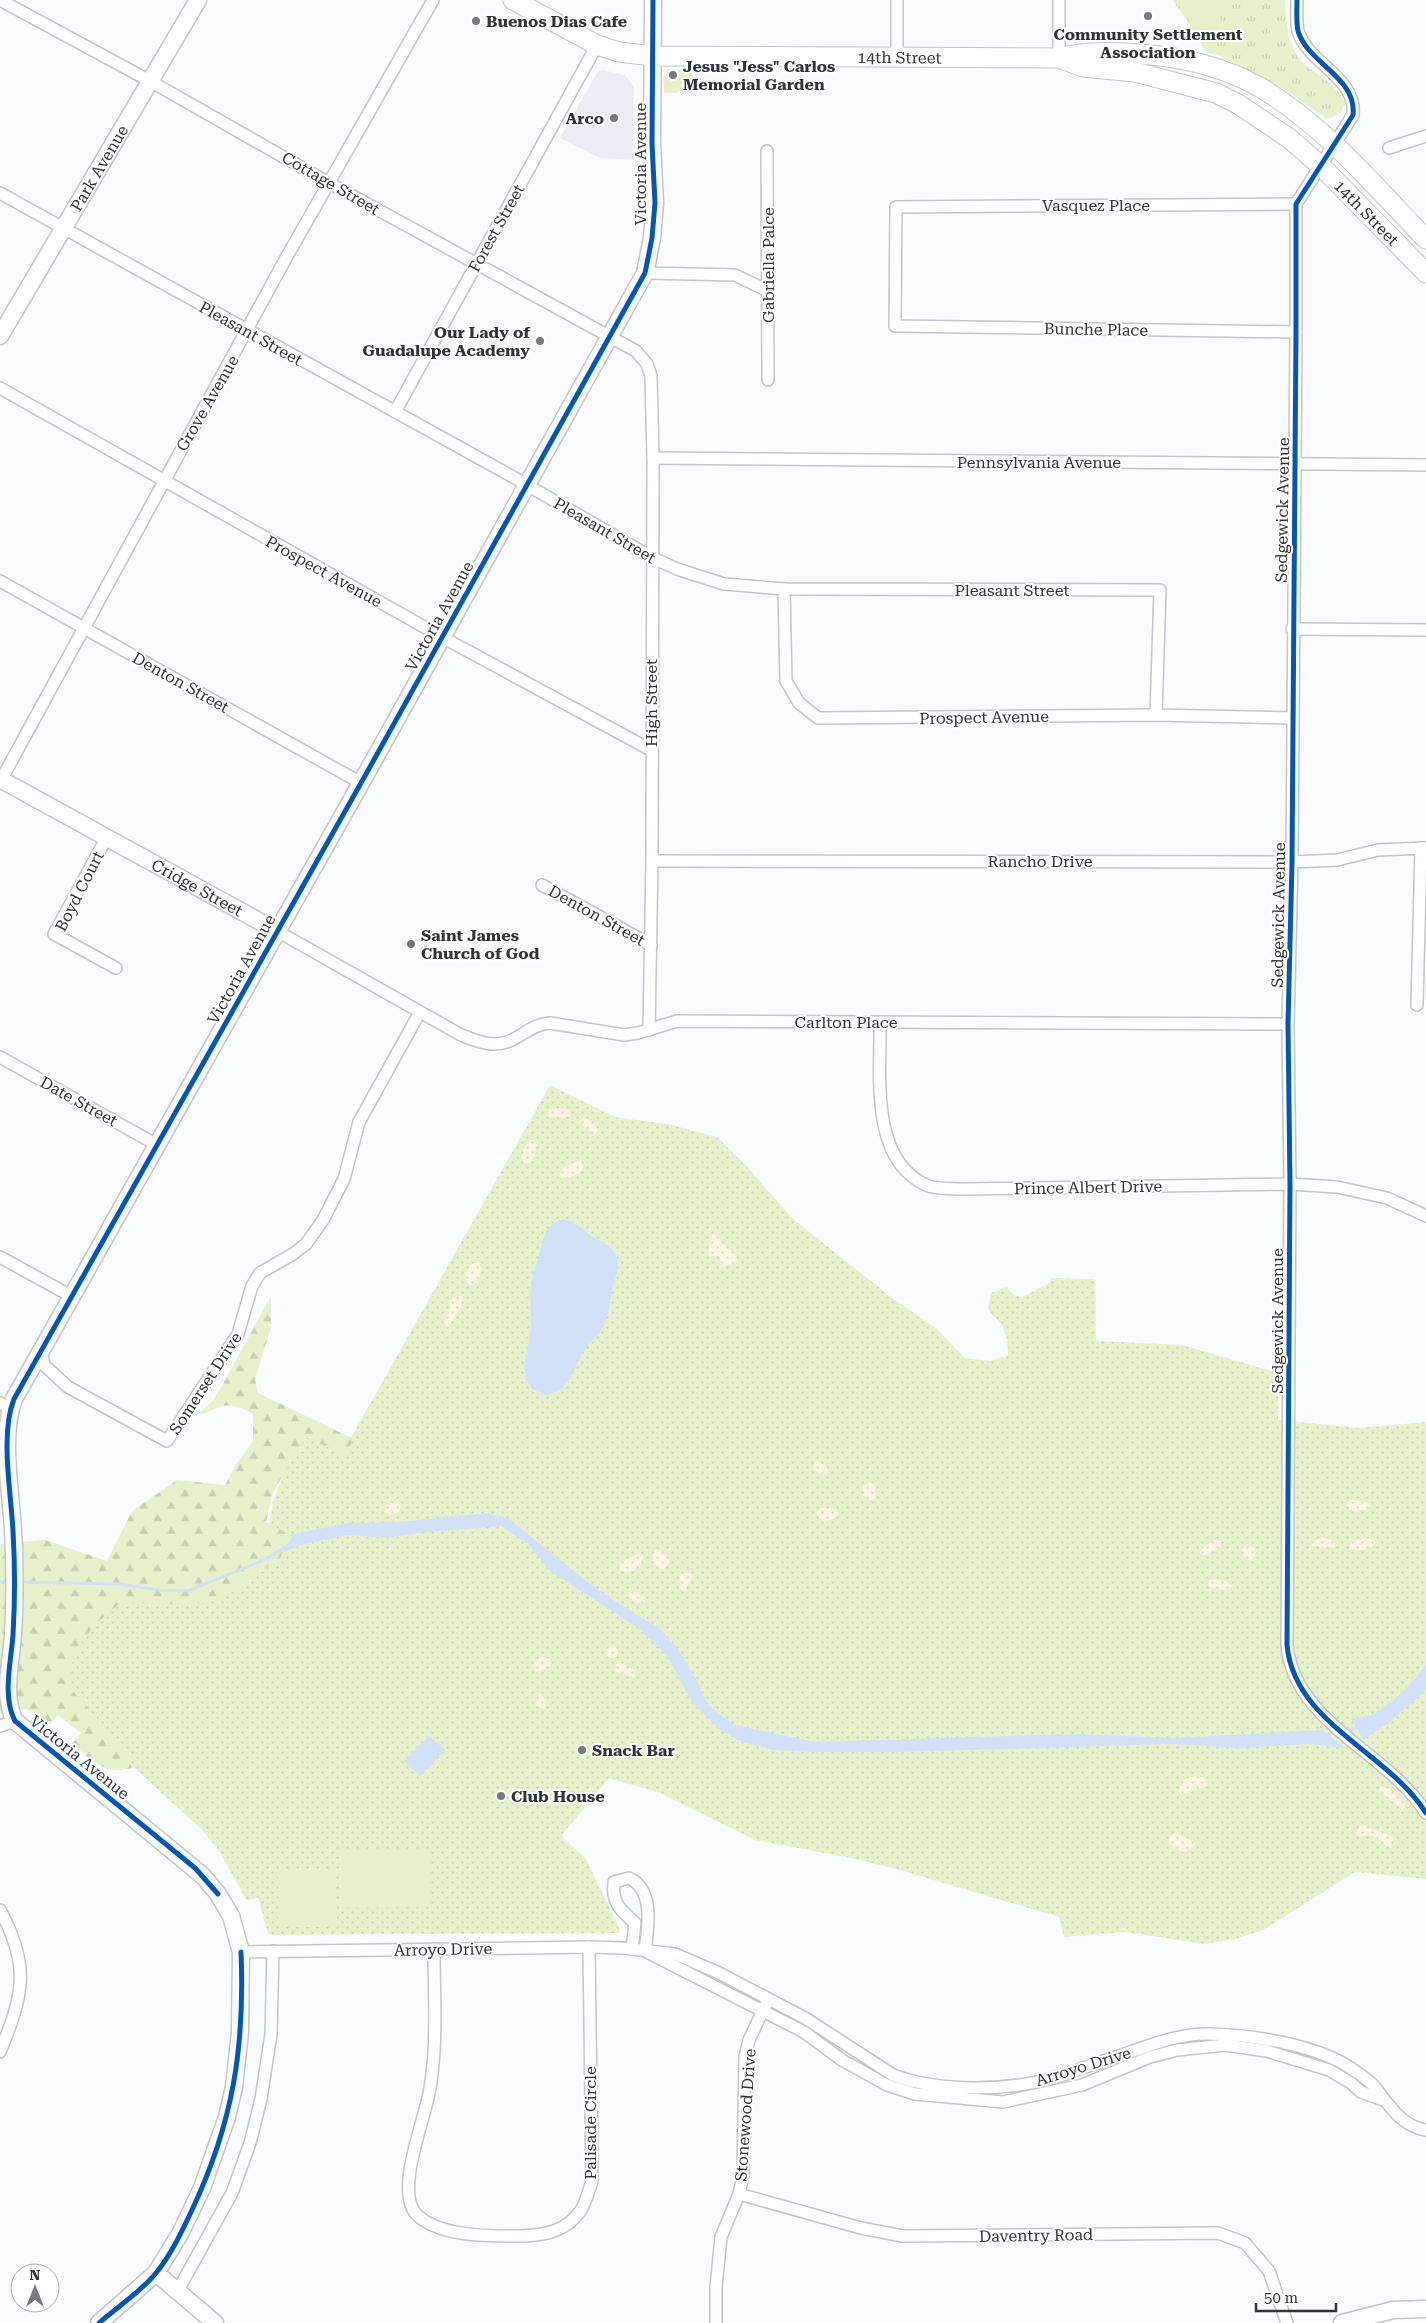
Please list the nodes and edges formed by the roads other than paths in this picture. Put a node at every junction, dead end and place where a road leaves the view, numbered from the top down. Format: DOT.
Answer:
graph roads {
  1 [pos="0,0"];
  2 [pos="198,0"];
  3 [pos="433,0"];
  4 [pos="513,0"];
  5 [pos="653,0"];
  6 [pos="897,0"];
  7 [pos="1059,0"];
  8 [pos="1297,0"];
  9 [pos="596,45"];
  10 [pos="653,56"];
  11 [pos="896,57"];
  12 [pos="1059,58"];
  13 [pos="150,81"];
  14 [pos="1426,136"];
  15 [pos="1333,145"];
  16 [pos="1389,148"];
  17 [pos="767,151"];
  18 [pos="1321,166"];
  19 [pos="329,183"];
  20 [pos="0,193"];
  21 [pos="1296,204"];
  22 [pos="62,228"];
  23 [pos="1426,239"];
  24 [pos="476,264"];
  25 [pos="1426,273"];
  26 [pos="645,274"];
  27 [pos="768,291"];
  28 [pos="895,326"];
  29 [pos="248,331"];
  30 [pos="1296,332"];
  31 [pos="0,336"];
  32 [pos="609,338"];
  33 [pos="651,376"];
  34 [pos="768,380"];
  35 [pos="0,388"];
  36 [pos="395,412"];
  37 [pos="653,458"];
  38 [pos="1295,464"];
  39 [pos="1426,465"];
  40 [pos="164,480"];
  41 [pos="527,485"];
  42 [pos="651,557"];
  43 [pos="0,581"];
  44 [pos="784,589"];
  45 [pos="85,629"];
  46 [pos="1292,629"];
  47 [pos="1426,630"];
  48 [pos="442,637"];
  49 [pos="1156,715"];
  50 [pos="1292,718"];
  51 [pos="651,750"];
  52 [pos="0,780"];
  53 [pos="361,783"];
  54 [pos="106,839"];
  55 [pos="1424,848"];
  56 [pos="652,861"];
  57 [pos="1292,862"];
  58 [pos="542,885"];
  59 [pos="277,931"];
  60 [pos="651,945"];
  61 [pos="116,968"];
  62 [pos="1417,1005"];
  63 [pos="420,1012"];
  64 [pos="880,1022"];
  65 [pos="1288,1024"];
  66 [pos="648,1030"];
  67 [pos="0,1058"];
  68 [pos="157,1145"];
  69 [pos="1290,1184"];
  70 [pos="1426,1216"];
  71 [pos="0,1257"];
  72 [pos="71,1296"];
  73 [pos="41,1351"];
  74 [pos="5,1405"];
  75 [pos="8,1724"];
  76 [pos="1426,1813"];
  77 [pos="0,1910"];
  78 [pos="589,1947"];
  79 [pos="434,1949"];
  80 [pos="632,1949"];
  81 [pos="273,1951"];
  82 [pos="645,1951"];
  83 [pos="241,1952"];
  84 [pos="769,1998"];
  85 [pos="762,2011"];
  86 [pos="0,2052"];
  87 [pos="1383,2100"];
  88 [pos="1426,2130"];
  89 [pos="739,2194"];
  90 [pos="156,2274"];
  91 [pos="177,2292"];
  92 [pos="1426,2309"];
  93 [pos="99,2323"];
  94 [pos="215,2323"];
  95 [pos="716,2323"];
  96 [pos="1287,2323"];
  97 [pos="1342,2323"];
  1 -- 13 [label="street, Cottage Street"];
  2 -- 13 [label="street, Park Avenue"];
  3 -- 19 [label="street, Grove Avenue"];
  4 -- 9 [label="main road, 14th Street"];
  5 -- 10 [label="street, Victoria Avenue"];
  6 -- 11 [label="street"];
  7 -- 12 [label="street"];
  8 -- 15 [label="street"];
  9 -- 10 [label="main road, 14th Street"];
  9 -- 24 [label="street, Forest Street"];
  10 -- 11 [label="main road, 14th Street"];
  10 -- 26 [label="street, Victoria Avenue"];
  11 -- 12 [label="main road, 14th Street"];
  12 -- 15 [label="main road, 14th Street"];
  12 -- 18 [label="main road, 14th Street"];
  13 -- 19 [label="street, Cottage Street"];
  13 -- 22 [label="street, Park Avenue"];
  14 -- 16 [label="street"];
  15 -- 18 [label="street"];
  15 -- 23 [label="main road, 14th Street"];
  17 -- 27 [label="street, Gabriella Palce"];
  18 -- 21 [label="street"];
  18 -- 25 [label="main road, 14th Street"];
  19 -- 24 [label="street, Cottage Street"];
  19 -- 29 [label="street, Grove Avenue"];
  20 -- 22 [label="street, Pleasant Street"];
  21 -- 28 [label="street, Vasquez Place"];
  21 -- 30 [label="street, Sedgewick Avenue"];
  22 -- 29 [label="street, Pleasant Street"];
  22 -- 31 [label="street, Park Avenue"];
  24 -- 32 [label="street, Cottage Street"];
  24 -- 36 [label="street, Forest Street"];
  26 -- 27 [label="street"];
  26 -- 32 [label="street, Victoria Avenue"];
  27 -- 34 [label="street, Gabriella Palce"];
  28 -- 30 [label="street, Bunche Place"];
  29 -- 36 [label="street, Pleasant Street"];
  29 -- 40 [label="street, Grove Avenue"];
  30 -- 38 [label="street, Sedgewick Avenue"];
  32 -- 33 [label="street, Cottage Street"];
  32 -- 41 [label="street, Victoria Avenue"];
  33 -- 37 [label="street, High Street"];
  35 -- 40 [label="street, Prospect Avenue"];
  36 -- 41 [label="street, Pleasant Street"];
  37 -- 38 [label="street, Pennsylvania Avenue"];
  37 -- 42 [label="street, High Street"];
  38 -- 39 [label="street, Pennsylvania Avenue"];
  38 -- 46 [label="street, Sedgewick Avenue"];
  40 -- 45 [label="street, Grove Avenue"];
  40 -- 48 [label="street, Prospect Avenue"];
  41 -- 42 [label="street, Pleasant Street"];
  41 -- 48 [label="street, Victoria Avenue"];
  42 -- 44 [label="street, Pleasant Street"];
  42 -- 51 [label="street, High Street"];
  43 -- 45 [label="street, Denton Street"];
  44 -- 49 [label="street, Prospect Avenue"];
  44 -- 49 [label="street, Pleasant Street"];
  45 -- 52 [label="street, Grove Avenue"];
  45 -- 53 [label="street, Denton Street"];
  46 -- 47 [label="street"];
  46 -- 50 [label="street, Sedgewick Avenue"];
  48 -- 51 [label="street, Prospect Avenue"];
  48 -- 53 [label="street, Victoria Avenue"];
  49 -- 50 [label="street, Prospect Avenue"];
  50 -- 57 [label="street, Sedgewick Avenue"];
  51 -- 56 [label="street, High Street"];
  52 -- 54 [label="street, Cridge Street"];
  53 -- 59 [label="street, Victoria Avenue"];
  54 -- 59 [label="street, Cridge Street"];
  54 -- 61 [label="street, Boyd Court"];
  55 -- 57 [label="street, Rancho Drive"];
  55 -- 62 [label="street"];
  56 -- 57 [label="street, Rancho Drive"];
  56 -- 60 [label="street, High Street"];
  57 -- 65 [label="street, Sedgewick Avenue"];
  58 -- 60 [label="street, Denton Street"];
  59 -- 63 [label="street, Cridge Street"];
  59 -- 68 [label="street, Victoria Avenue"];
  60 -- 66 [label="street, High Street"];
  63 -- 66 [label="street, Carlton Place"];
  63 -- 73 [label="street, Somerset Drive"];
  64 -- 65 [label="street, Carlton Place"];
  64 -- 66 [label="street, Carlton Place"];
  64 -- 69 [label="street, Prince Albert Drive"];
  65 -- 69 [label="street, Sedgewick Avenue"];
  67 -- 68 [label="street, Date Street"];
  68 -- 72 [label="street, Victoria Avenue"];
  69 -- 70 [label="street, Prince Albert Drive"];
  69 -- 76 [label="street, Sedgewick Avenue"];
  71 -- 72 [label="street"];
  72 -- 73 [label="street, Victoria Avenue"];
  73 -- 74 [label="street, Victoria Avenue"];
  74 -- 75 [label="street, Victoria Avenue"];
  75 -- 83 [label="street, Victoria Avenue"];
  77 -- 86 [label="street"];
  78 -- 79 [label="street, Arroyo Drive"];
  78 -- 79 [label="street, Palisade Circle"];
  78 -- 80 [label="street, Arroyo Drive"];
  79 -- 81 [label="street, Arroyo Drive"];
  80 -- 82 [label="street, Arroyo Drive"];
  80 -- 82 [label="street"];
  81 -- 83 [label="street, Arroyo Drive"];
  81 -- 91 [label="street"];
  82 -- 84 [label="street, Arroyo Drive"];
  82 -- 85 [label="street, Arroyo Drive"];
  83 -- 90 [label="street, Victoria Avenue"];
  84 -- 85 [label="street, Stonewood Drive"];
  84 -- 87 [label="street, Arroyo Drive"];
  85 -- 87 [label="street, Arroyo Drive"];
  85 -- 89 [label="street, Stonewood Drive"];
  87 -- 88 [label="street, Arroyo Drive"];
  89 -- 95 [label="street, Stonewood Drive"];
  89 -- 96 [label="street, Daventry Road"];
  90 -- 91 [label="street"];
  90 -- 93 [label="street, Victoria Avenue"];
  91 -- 94 [label="street"];
  92 -- 97 [label="street"];
}
